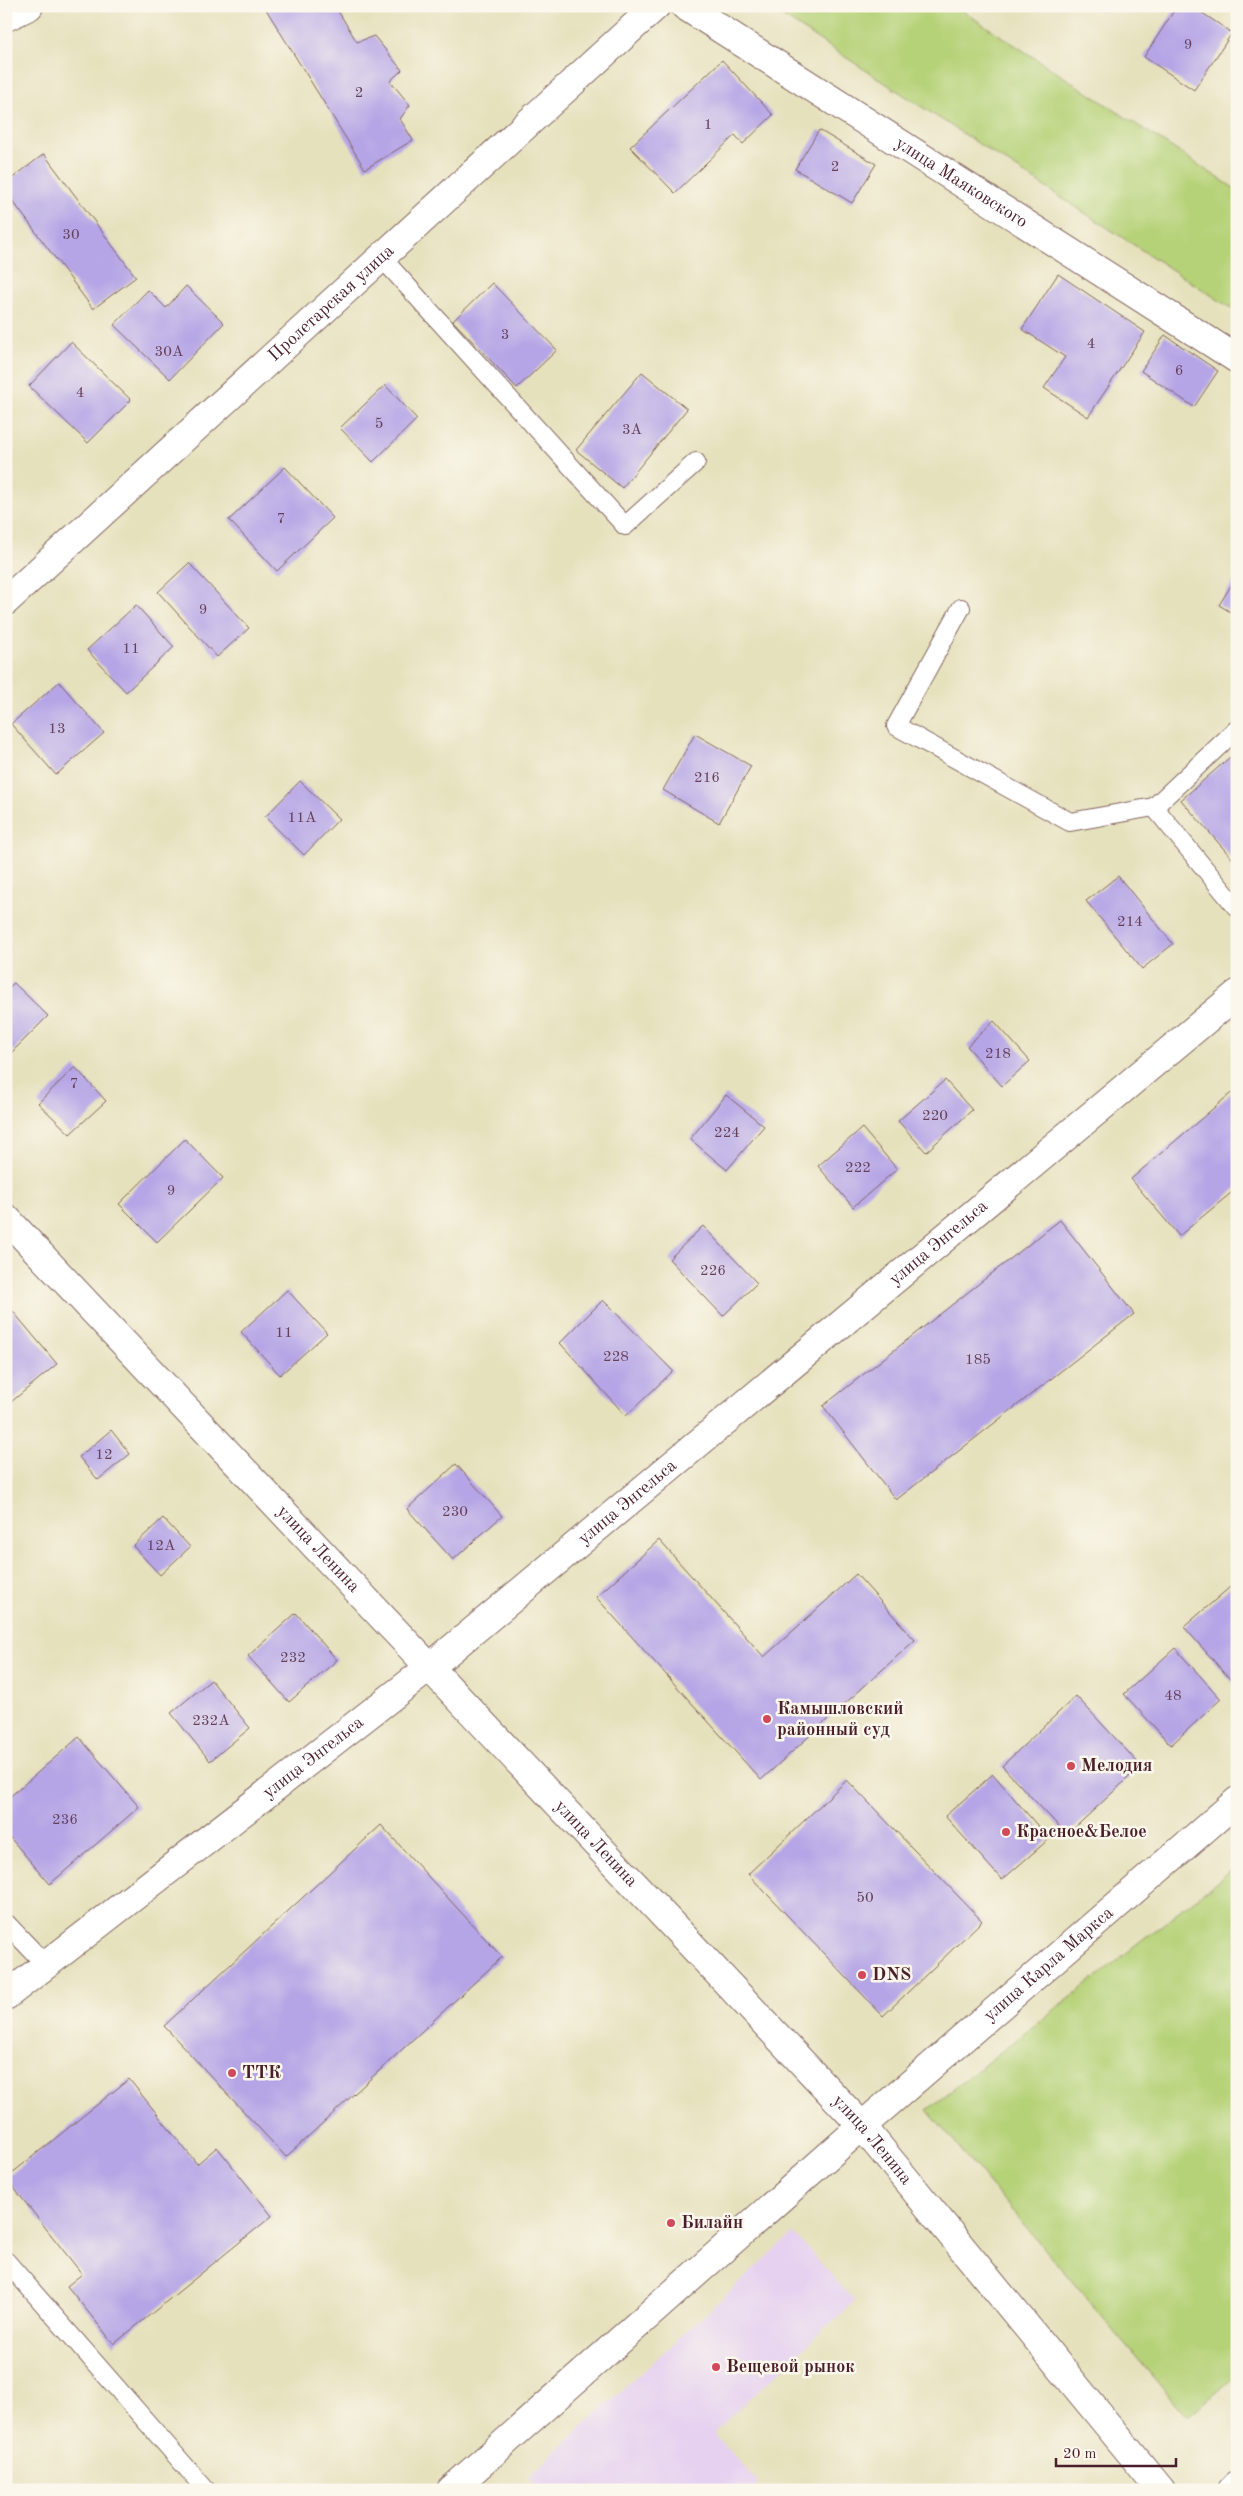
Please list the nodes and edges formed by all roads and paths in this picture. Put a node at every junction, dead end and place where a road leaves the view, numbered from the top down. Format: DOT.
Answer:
graph roads {
  1 [pos="29,6"];
  2 [pos="656,6"];
  3 [pos="685,6"];
  4 [pos="6,17"];
  5 [pos="381,258"];
  6 [pos="1237,359"];
  7 [pos="696,462"];
  8 [pos="6,601"];
  9 [pos="961,608"];
  10 [pos="1237,729"];
  11 [pos="1154,807"];
  12 [pos="1237,908"];
  13 [pos="1237,994"];
  14 [pos="6,1218"];
  15 [pos="430,1666"];
  16 [pos="1237,1801"];
  17 [pos="6,1922"];
  18 [pos="46,1965"];
  19 [pos="6,1996"];
  20 [pos="862,2126"];
  21 [pos="6,2261"];
  22 [pos="1237,2485"];
  23 [pos="206,2490"];
  24 [pos="451,2490"];
  25 [pos="1161,2490"];
  26 [pos="1232,2490"];
  1 -- 4 [label="main road"];
  2 -- 5 [label="main road, Пролетарская улица"];
  3 -- 6 [label="main road, улица Маяковского"];
  5 -- 7 [label="lane"];
  5 -- 8 [label="main road, Пролетарская улица"];
  9 -- 11 [label="lane"];
  10 -- 11 [label="lane"];
  11 -- 12 [label="lane"];
  13 -- 15 [label="main road, улица Энгельса"];
  14 -- 15 [label="main road, улица Ленина"];
  15 -- 18 [label="main road, улица Энгельса"];
  15 -- 20 [label="main road, улица Ленина"];
  16 -- 20 [label="main road, улица Карла Маркса"];
  17 -- 18 [label="lane"];
  18 -- 19 [label="main road, улица Энгельса"];
  20 -- 24 [label="main road, улица Карла Маркса"];
  20 -- 25 [label="main road, улица Ленина"];
  21 -- 23 [label="lane"];
  22 -- 26 [label="main road"];
}
